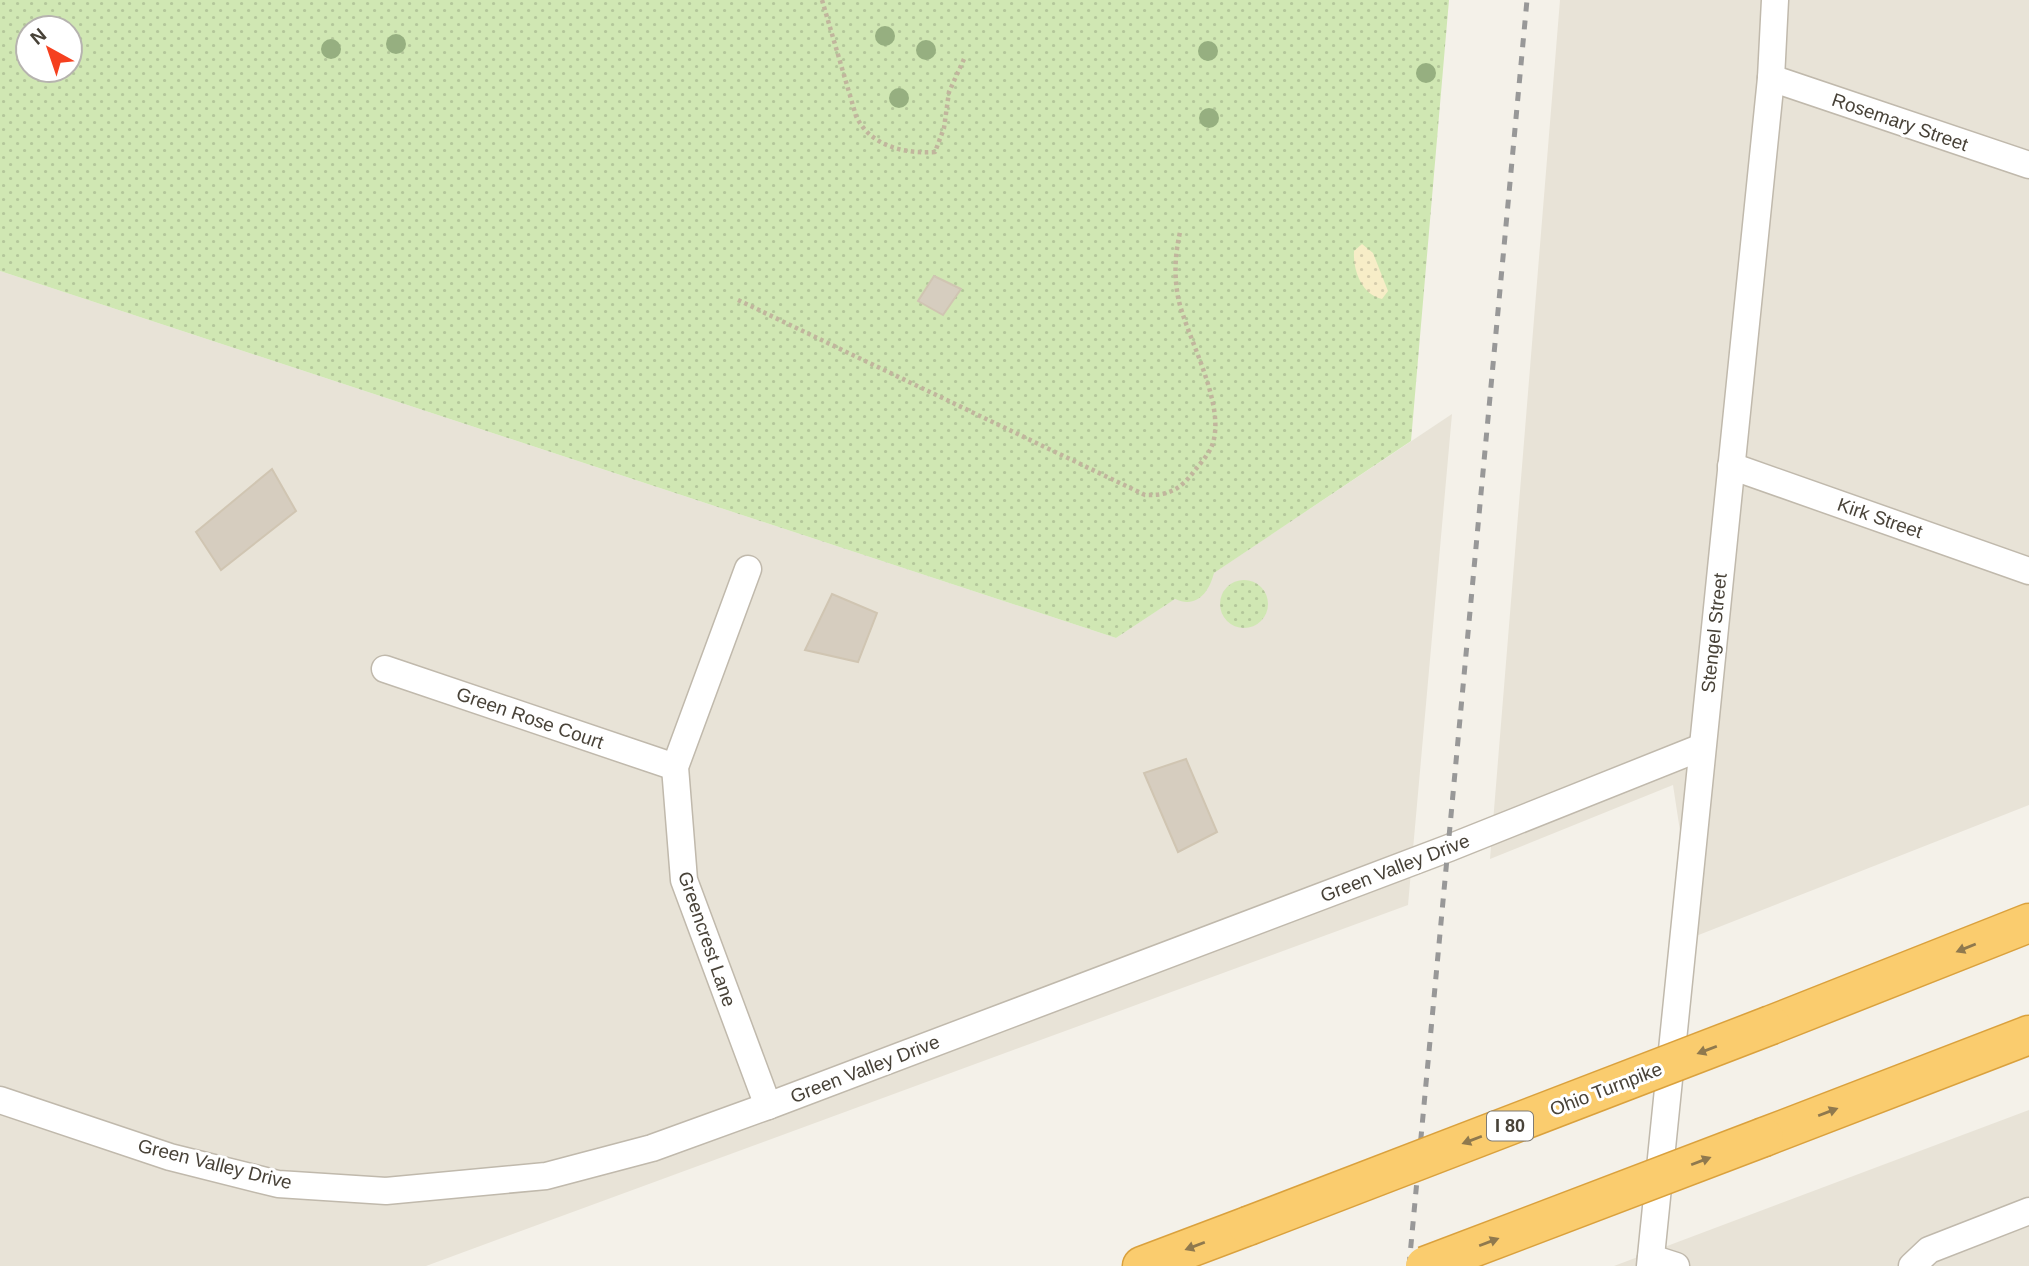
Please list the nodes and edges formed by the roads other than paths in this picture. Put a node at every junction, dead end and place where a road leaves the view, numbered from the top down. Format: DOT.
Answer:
graph roads {
  1 [pos="1775,0"];
  2 [pos="1770,78"];
  3 [pos="2029,165"];
  4 [pos="1731,466"];
  5 [pos="748,569"];
  6 [pos="2029,571"];
  7 [pos="385,669"];
  8 [pos="1702,747"];
  9 [pos="675,767"];
  10 [pos="2029,923"];
  11 [pos="2029,1035"];
  12 [pos="0,1100"];
  13 [pos="768,1106"];
  14 [pos="2029,1211"];
  15 [pos="1651,1262"];
  16 [pos="1142,1266"];
  17 [pos="1425,1266"];
  18 [pos="1676,1266"];
  19 [pos="1912,1266"];
  1 -- 2 [label="street, Stengel Street"];
  2 -- 3 [label="street, Rosemary Street"];
  2 -- 4 [label="street, Stengel Street"];
  4 -- 6 [label="street, Kirk Street"];
  4 -- 8 [label="street, Stengel Street"];
  5 -- 9 [label="street, Greencrest Lane"];
  7 -- 9 [label="street, Green Rose Court"];
  8 -- 13 [label="street, Green Valley Drive"];
  8 -- 15 [label="street, Stengel Street"];
  9 -- 13 [label="street, Greencrest Lane"];
  10 -- 16 [label="highway, Ohio Turnpike / I 80, one-way, bridge"];
  17 -- 11 [label="highway, one-way, bridge"];
  12 -- 13 [label="street, Green Valley Drive"];
  14 -- 19 [label="street"];
  15 -- 18 [label="street"];
}
